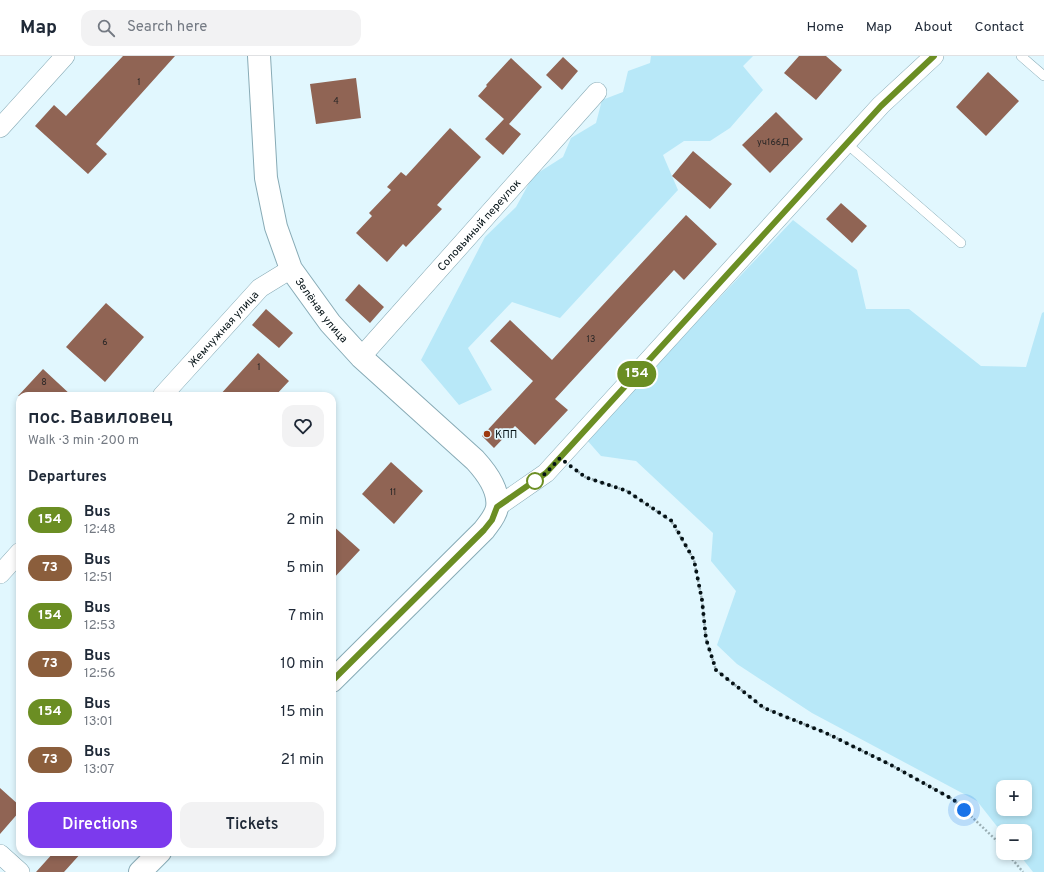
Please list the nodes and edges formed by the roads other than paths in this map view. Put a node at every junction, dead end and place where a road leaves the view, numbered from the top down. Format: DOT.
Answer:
graph roads {
  1 [pos="65,56"];
  2 [pos="260,56"];
  3 [pos="934,56"];
  4 [pos="1021,56"];
  5 [pos="1044,76"];
  6 [pos="597,92"];
  7 [pos="0,128"];
  8 [pos="847,144"];
  9 [pos="961,243"];
  10 [pos="291,269"];
  11 [pos="362,357"];
  12 [pos="166,392"];
  13 [pos="497,507"];
  14 [pos="16,556"];
  15 [pos="0,574"];
  16 [pos="336,677"];
  17 [pos="0,854"];
  18 [pos="156,856"];
  19 [pos="20,872"];
  20 [pos="140,872"];
  1 -- 7 [label="street"];
  2 -- 10 [label="street, Зелёная улица"];
  3 -- 8 [label="street"];
  4 -- 5 [label="lane"];
  6 -- 11 [label="street, Соловьиный переулок"];
  8 -- 9 [label="lane"];
  8 -- 13 [label="street"];
  10 -- 11 [label="street, Зелёная улица"];
  10 -- 12 [label="street, Жемчужная улица"];
  11 -- 13 [label="street, Зелёная улица"];
  13 -- 16 [label="street"];
  14 -- 15 [label="street"];
  17 -- 19 [label="street"];
  18 -- 20 [label="street"];
}
